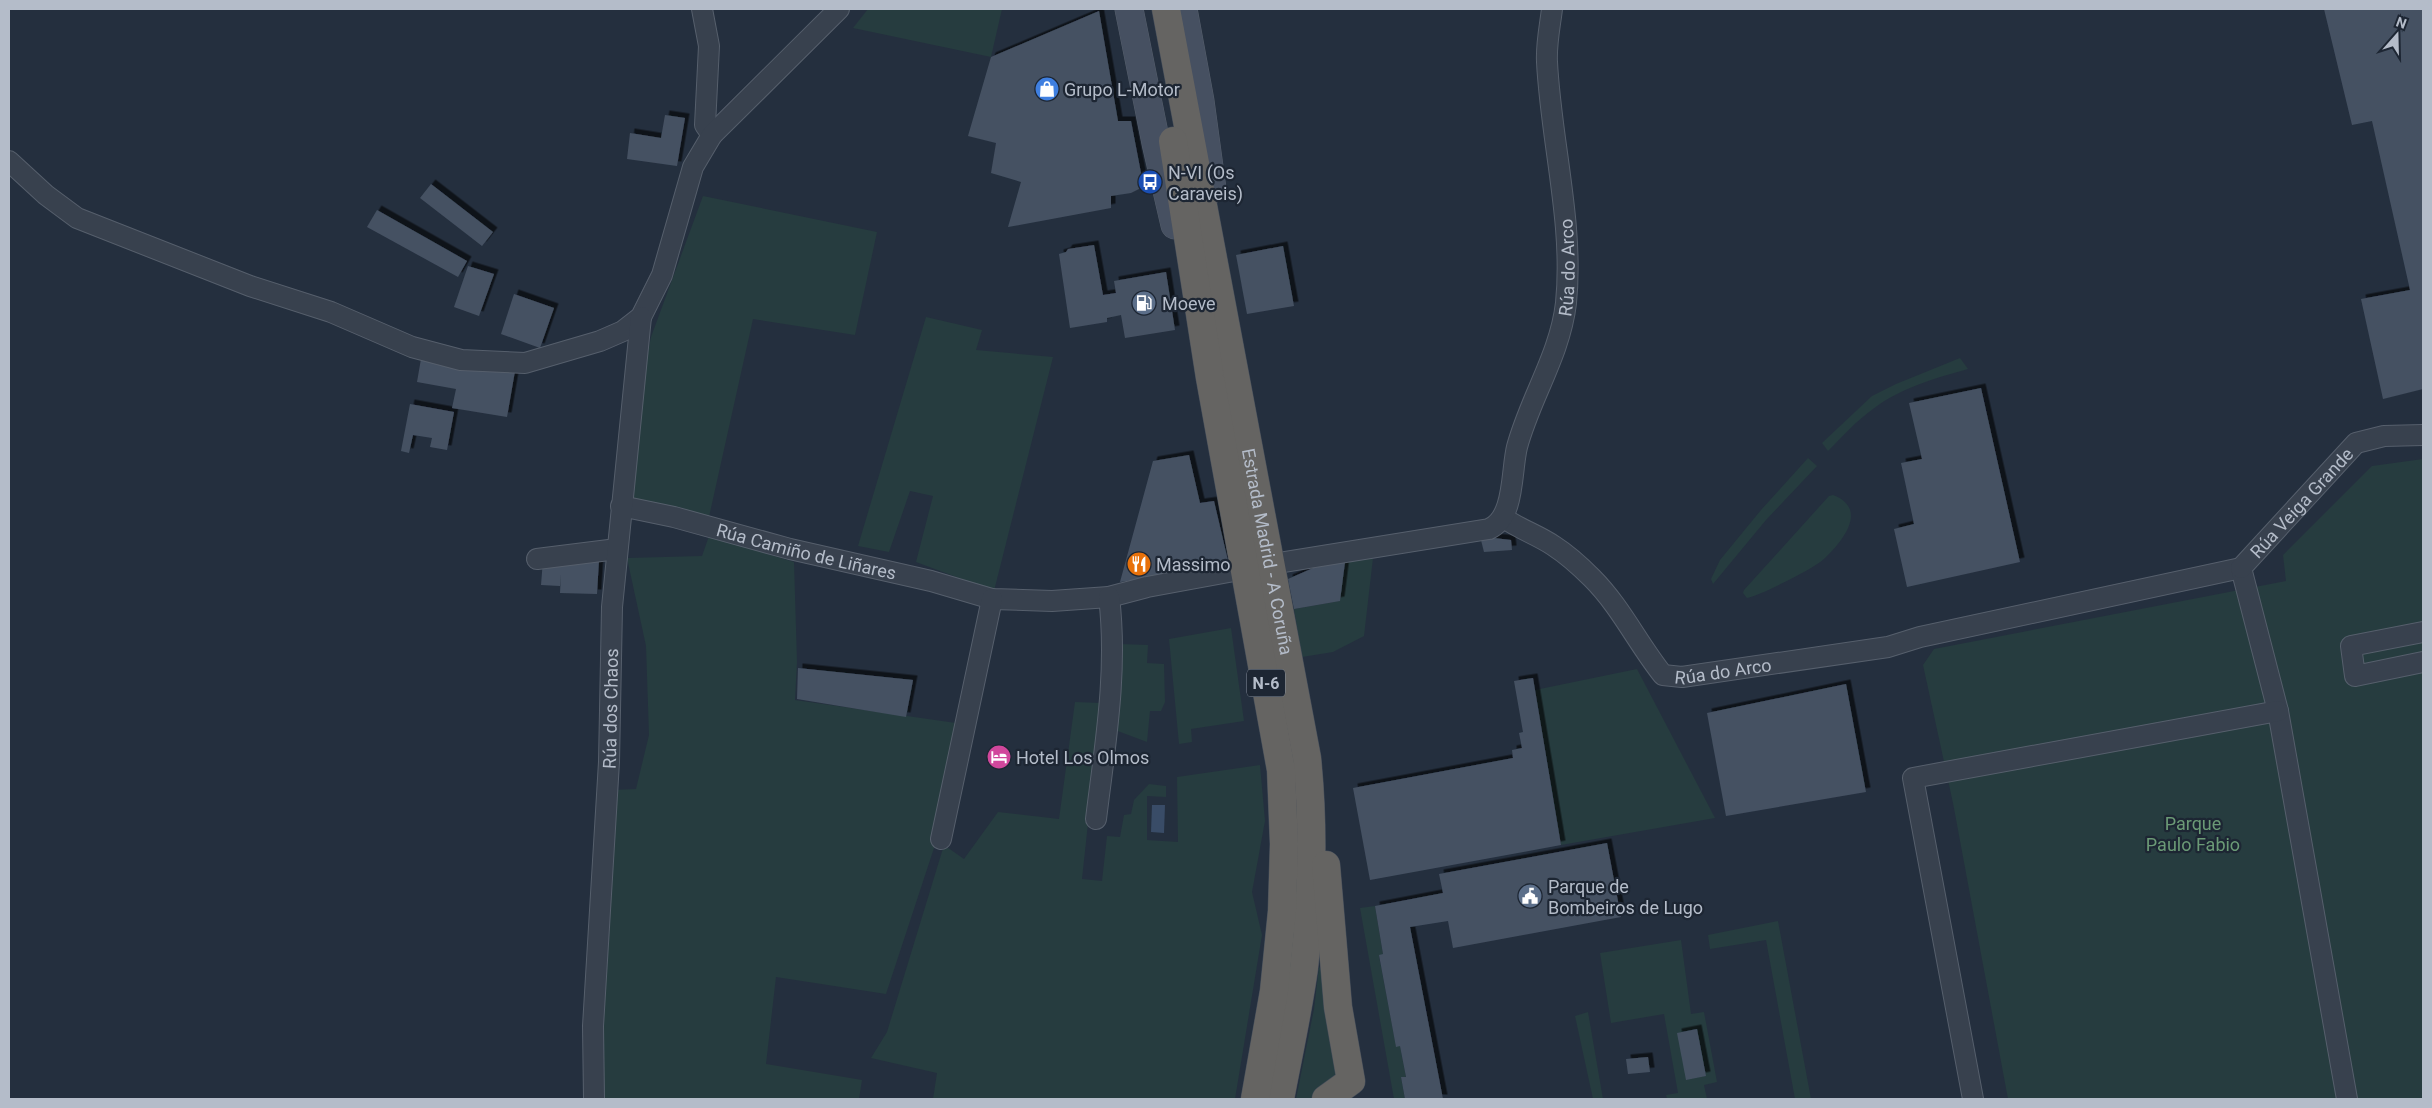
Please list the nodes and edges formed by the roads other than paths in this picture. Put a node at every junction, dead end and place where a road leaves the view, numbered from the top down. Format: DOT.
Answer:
graph roads {
  1 [pos="702,9"];
  2 [pos="839,9"];
  3 [pos="1129,9"];
  4 [pos="1149,9"];
  5 [pos="1166,9"];
  6 [pos="1183,9"];
  7 [pos="1552,9"];
  8 [pos="712,135"];
  9 [pos="9,161"];
  10 [pos="641,317"];
  11 [pos="1210,378"];
  12 [pos="1239,386"];
  13 [pos="2423,435"];
  14 [pos="621,506"];
  15 [pos="1504,518"];
  16 [pos="617,549"];
  17 [pos="537,559"];
  18 [pos="1259,567"];
  19 [pos="2240,568"];
  20 [pos="1109,597"];
  21 [pos="992,599"];
  22 [pos="2423,632"];
  23 [pos="2423,662"];
  24 [pos="2278,711"];
  25 [pos="1311,790"];
  26 [pos="1096,819"];
  27 [pos="941,839"];
  28 [pos="1352,1090"];
  29 [pos="594,1099"];
  30 [pos="1255,1099"];
  31 [pos="1280,1099"];
  32 [pos="1326,1099"];
  33 [pos="1974,1099"];
  34 [pos="2347,1099"];
  1 -- 8 [label="street"];
  2 -- 8 [label="street"];
  3 -- 11 [label="main road"];
  4 -- 11 [label="highway, Estrada Madrid - A Coruña / N-6"];
  5 -- 12 [label="highway, Estrada Madrid - A Coruña / N-6"];
  6 -- 12 [label="main road"];
  7 -- 15 [label="street, Rúa do Arco"];
  8 -- 10 [label="street"];
  9 -- 10 [label="street"];
  10 -- 14 [label="street, Rúa dos Chaos"];
  11 -- 18 [label="highway, Estrada Madrid - A Coruña / N-6"];
  12 -- 18 [label="highway, Estrada Madrid - A Coruña / N-6"];
  13 -- 19 [label="street, Rúa Veiga Grande"];
  14 -- 16 [label="street, Rúa dos Chaos"];
  14 -- 21 [label="street, Rúa Camiño de Liñares"];
  15 -- 18 [label="street"];
  15 -- 19 [label="street, Rúa do Arco"];
  16 -- 17 [label="street"];
  16 -- 29 [label="street, Rúa dos Chaos"];
  18 -- 20 [label="street, Rúa Camiño de Liñares"];
  18 -- 25 [label="highway, Estrada Madrid - A Coruña / N-6"];
  18 -- 30 [label="highway, Estrada Madrid - A Coruña / N-6"];
  19 -- 24 [label="street"];
  20 -- 21 [label="street, Rúa Camiño de Liñares"];
  20 -- 26 [label="street"];
  21 -- 27 [label="street"];
  22 -- 23 [label="street"];
  24 -- 33 [label="street"];
  24 -- 34 [label="street"];
  25 -- 28 [label="highway, N-6"];
  25 -- 31 [label="highway, Estrada Madrid - A Coruña / N-6"];
  28 -- 32 [label="highway"];
}
